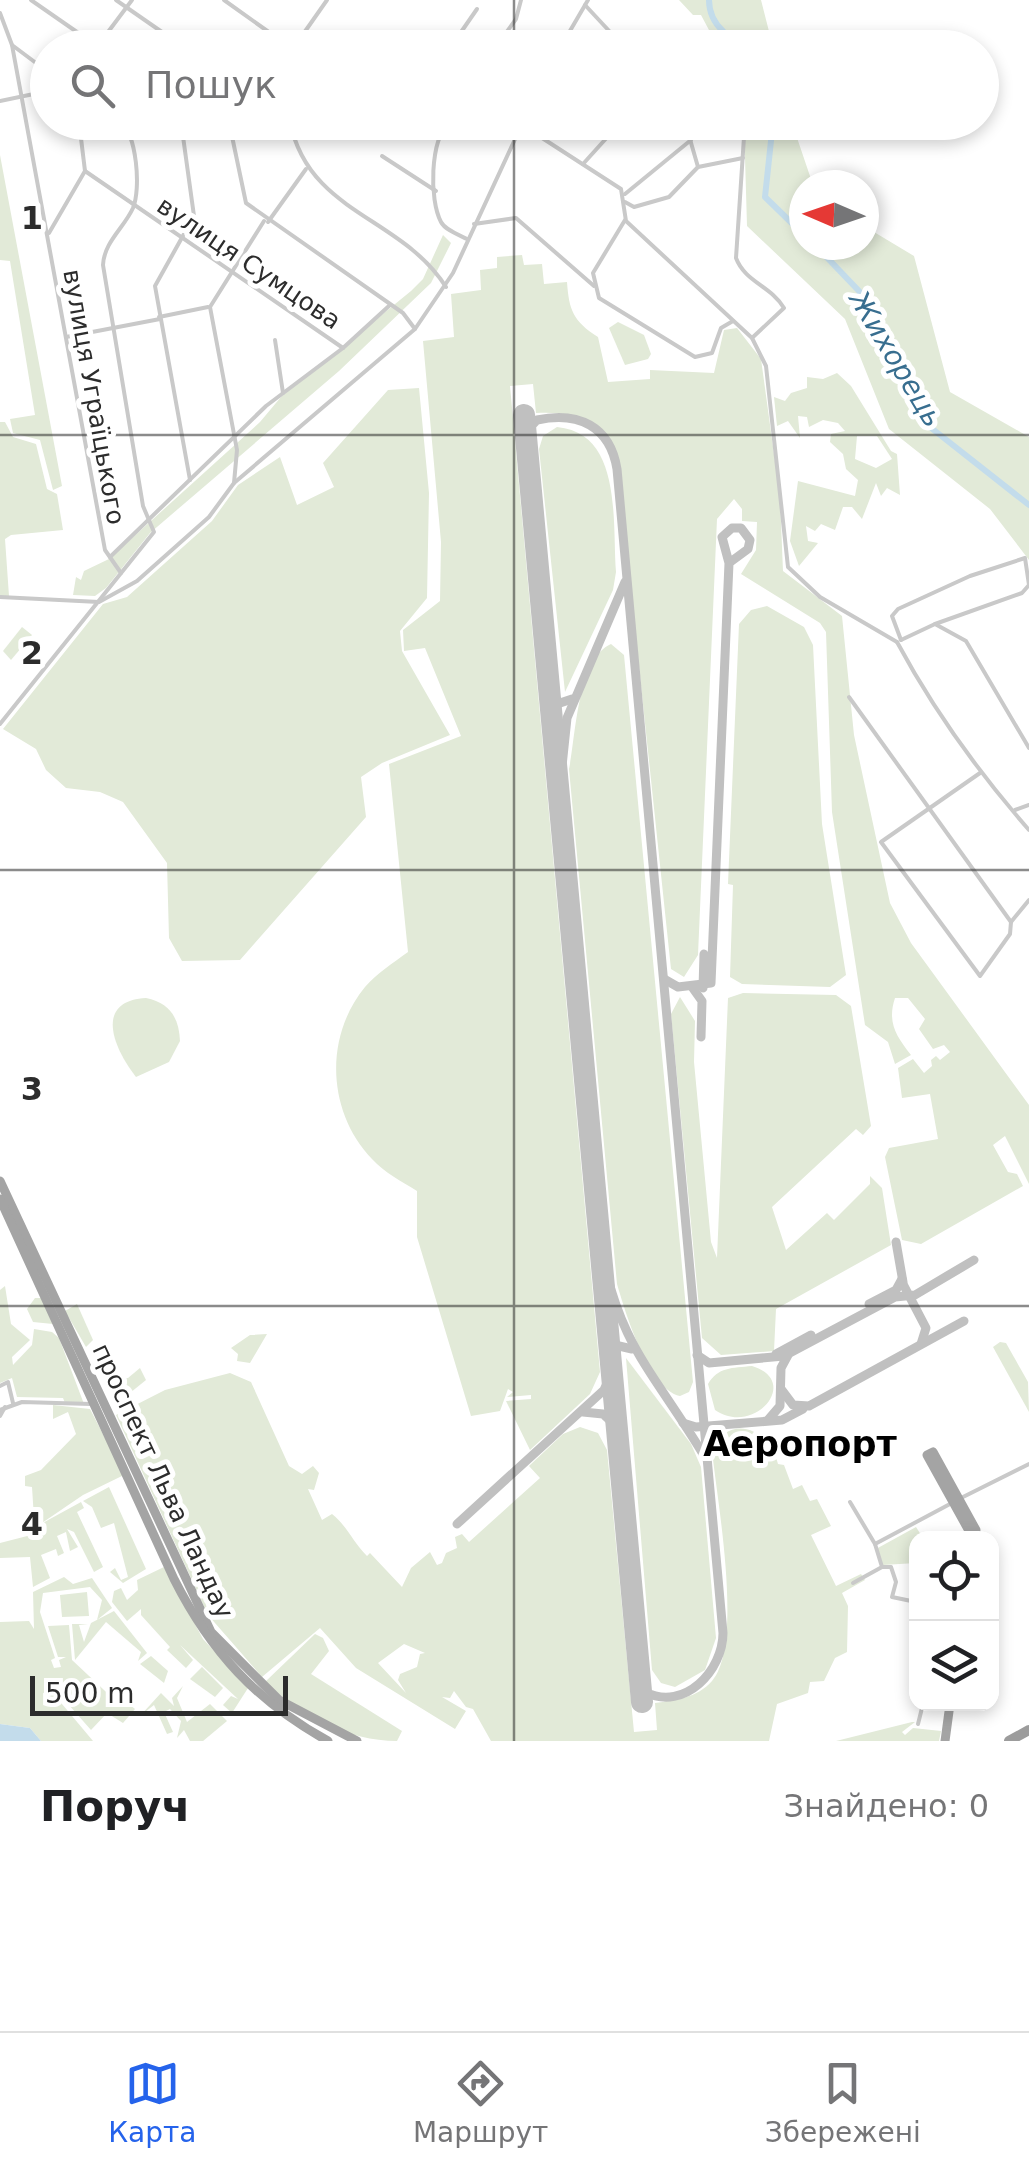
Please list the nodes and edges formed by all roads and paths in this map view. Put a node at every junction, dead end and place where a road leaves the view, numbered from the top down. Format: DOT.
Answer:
graph roads {
  1 [pos="31,0"];
  2 [pos="116,0"];
  3 [pos="132,0"];
  4 [pos="224,0"];
  5 [pos="326,0"];
  6 [pos="521,0"];
  7 [pos="586,3"];
  8 [pos="127,7"];
  9 [pos="477,10"];
  10 [pos="0,13"];
  11 [pos="74,30"];
  12 [pos="110,30"];
  13 [pos="160,30"];
  14 [pos="266,30"];
  15 [pos="306,30"];
  16 [pos="463,30"];
  17 [pos="509,30"];
  18 [pos="570,30"];
  19 [pos="609,30"];
  20 [pos="12,45"];
  21 [pos="30,58"];
  22 [pos="30,95"];
  23 [pos="20,97"];
  24 [pos="0,101"];
  25 [pos="82,140"];
  26 [pos="130,140"];
  27 [pos="182,140"];
  28 [pos="232,140"];
  29 [pos="296,140"];
  30 [pos="440,140"];
  31 [pos="514,140"];
  32 [pos="546,140"];
  33 [pos="605,140"];
  34 [pos="691,140"];
  35 [pos="744,140"];
  36 [pos="382,156"];
  37 [pos="743,158"];
  38 [pos="583,164"];
  39 [pos="698,167"];
  40 [pos="306,168"];
  41 [pos="86,170"];
  42 [pos="436,191"];
  43 [pos="625,194"];
  44 [pos="625,202"];
  45 [pos="134,206"];
  46 [pos="626,219"];
  47 [pos="267,221"];
  48 [pos="474,224"];
  49 [pos="47,236"];
  50 [pos="181,238"];
  51 [pos="467,240"];
  52 [pos="230,271"];
  53 [pos="446,287"];
  54 [pos="595,290"];
  55 [pos="390,305"];
  56 [pos="210,307"];
  57 [pos="160,318"];
  58 [pos="733,321"];
  59 [pos="415,328"];
  60 [pos="113,329"];
  61 [pos="66,337"];
  62 [pos="752,338"];
  63 [pos="275,340"];
  64 [pos="343,348"];
  65 [pos="284,392"];
  66 [pos="234,440"];
  67 [pos="190,480"];
  68 [pos="234,483"];
  69 [pos="148,519"];
  70 [pos="110,558"];
  71 [pos="122,574"];
  72 [pos="0,598"];
  73 [pos="99,602"];
  74 [pos="935,624"];
  75 [pos="899,641"];
  76 [pos="849,697"];
  77 [pos="0,724"];
  78 [pos="1029,748"];
  79 [pos="980,773"];
  80 [pos="1029,806"];
  81 [pos="930,807"];
  82 [pos="1015,810"];
  83 [pos="1029,830"];
  84 [pos="1029,900"];
  85 [pos="1011,922"];
  86 [pos="0,1180"];
  87 [pos="0,1199"];
  88 [pos="73,1347"];
  89 [pos="0,1386"];
  90 [pos="12,1403"];
  91 [pos="96,1404"];
  92 [pos="2,1411"];
  93 [pos="1029,1464"];
  94 [pos="957,1500"];
  95 [pos="850,1502"];
  96 [pos="971,1531"];
  97 [pos="875,1544"];
  98 [pos="882,1567"];
  99 [pos="853,1582"];
  100 [pos="909,1601"];
  101 [pos="256,1687"];
  102 [pos="922,1711"];
  103 [pos="949,1711"];
  104 [pos="918,1724"];
  105 [pos="1029,1730"];
  106 [pos="328,1741"];
  107 [pos="357,1741"];
  108 [pos="945,1741"];
  109 [pos="1009,1741"];
  1 -- 11 [label="street"];
  2 -- 8 [label="street"];
  3 -- 8 [label="street"];
  4 -- 14 [label="street"];
  5 -- 15 [label="street"];
  6 -- 17 [label="street"];
  7 -- 18 [label="street"];
  7 -- 19 [label="street"];
  8 -- 12 [label="street"];
  8 -- 13 [label="street"];
  9 -- 16 [label="street"];
  10 -- 20 [label="street, вулиця Уграїцького"];
  20 -- 21 [label="street"];
  20 -- 23 [label="street, вулиця Уграїцького"];
  22 -- 23 [label="street"];
  23 -- 24 [label="street"];
  23 -- 49 [label="street, вулиця Уграїцького"];
  25 -- 41 [label="street"];
  26 -- 45 [label="street"];
  27 -- 50 [label="street"];
  28 -- 47 [label="street"];
  29 -- 40 [label="street"];
  30 -- 42 [label="street"];
  31 -- 48 [label="street"];
  32 -- 38 [label="street"];
  33 -- 38 [label="street"];
  34 -- 39 [label="street"];
  34 -- 43 [label="street"];
  35 -- 37 [label="street"];
  36 -- 42 [label="street"];
  37 -- 39 [label="street"];
  37 -- 62 [label="street"];
  38 -- 43 [label="street"];
  39 -- 44 [label="street"];
  40 -- 47 [label="street"];
  40 -- 53 [label="street"];
  41 -- 45 [label="street, вулиця Сумцова"];
  41 -- 49 [label="street"];
  42 -- 51 [label="street"];
  43 -- 44 [label="street"];
  44 -- 46 [label="street"];
  45 -- 50 [label="street, вулиця Сумцова"];
  45 -- 60 [label="street"];
  46 -- 54 [label="street"];
  46 -- 58 [label="street"];
  47 -- 52 [label="street"];
  47 -- 55 [label="street"];
  48 -- 51 [label="street"];
  48 -- 54 [label="street"];
  49 -- 61 [label="street, вулиця Уграїцького"];
  50 -- 52 [label="street, вулиця Сумцова"];
  50 -- 57 [label="street"];
  51 -- 53 [label="street"];
  52 -- 56 [label="street"];
  52 -- 64 [label="street, вулиця Сумцова"];
  53 -- 59 [label="street"];
  54 -- 58 [label="street"];
  55 -- 59 [label="street"];
  55 -- 64 [label="street"];
  56 -- 57 [label="street"];
  56 -- 66 [label="street"];
  57 -- 60 [label="street"];
  57 -- 67 [label="street"];
  58 -- 62 [label="street"];
  59 -- 68 [label="street"];
  60 -- 61 [label="street"];
  60 -- 69 [label="street"];
  61 -- 70 [label="street, вулиця Уграїцького"];
  62 -- 75 [label="street"];
  63 -- 65 [label="street"];
  64 -- 65 [label="street"];
  65 -- 66 [label="street"];
  66 -- 67 [label="street"];
  66 -- 68 [label="street"];
  67 -- 69 [label="street"];
  68 -- 73 [label="street"];
  69 -- 70 [label="street"];
  69 -- 71 [label="street"];
  70 -- 71 [label="street, вулиця Уграїцького"];
  71 -- 73 [label="street"];
  72 -- 73 [label="street"];
  73 -- 77 [label="street"];
  74 -- 75 [label="street"];
  74 -- 75 [label="street"];
  74 -- 78 [label="street"];
  75 -- 79 [label="street"];
  76 -- 81 [label="street"];
  79 -- 81 [label="street"];
  79 -- 82 [label="street"];
  80 -- 82 [label="street"];
  81 -- 85 [label="street"];
  81 -- 85 [label="street"];
  82 -- 83 [label="street"];
  84 -- 85 [label="street"];
  86 -- 88 [label="main road, проспект Льва Ландау"];
  87 -- 88 [label="main road, проспект Льва Ландау"];
  88 -- 91 [label="main road, проспект Льва Ландау"];
  88 -- 101 [label="main road, проспект Льва Ландау"];
  89 -- 90 [label="street"];
  90 -- 91 [label="street"];
  90 -- 92 [label="street"];
  91 -- 101 [label="main road, проспект Льва Ландау"];
  93 -- 94 [label="street"];
  94 -- 94 [label="main road"];
  94 -- 96 [label="main road"];
  94 -- 97 [label="street"];
  95 -- 97 [label="street"];
  97 -- 98 [label="street"];
  98 -- 99 [label="street"];
  98 -- 100 [label="street"];
  101 -- 106 [label="main road, проспект Льва Ландау"];
  101 -- 107 [label="main road, проспект Льва Ландау"];
  102 -- 104 [label="street"];
  103 -- 108 [label="main road"];
  105 -- 109 [label="highway"];
}
